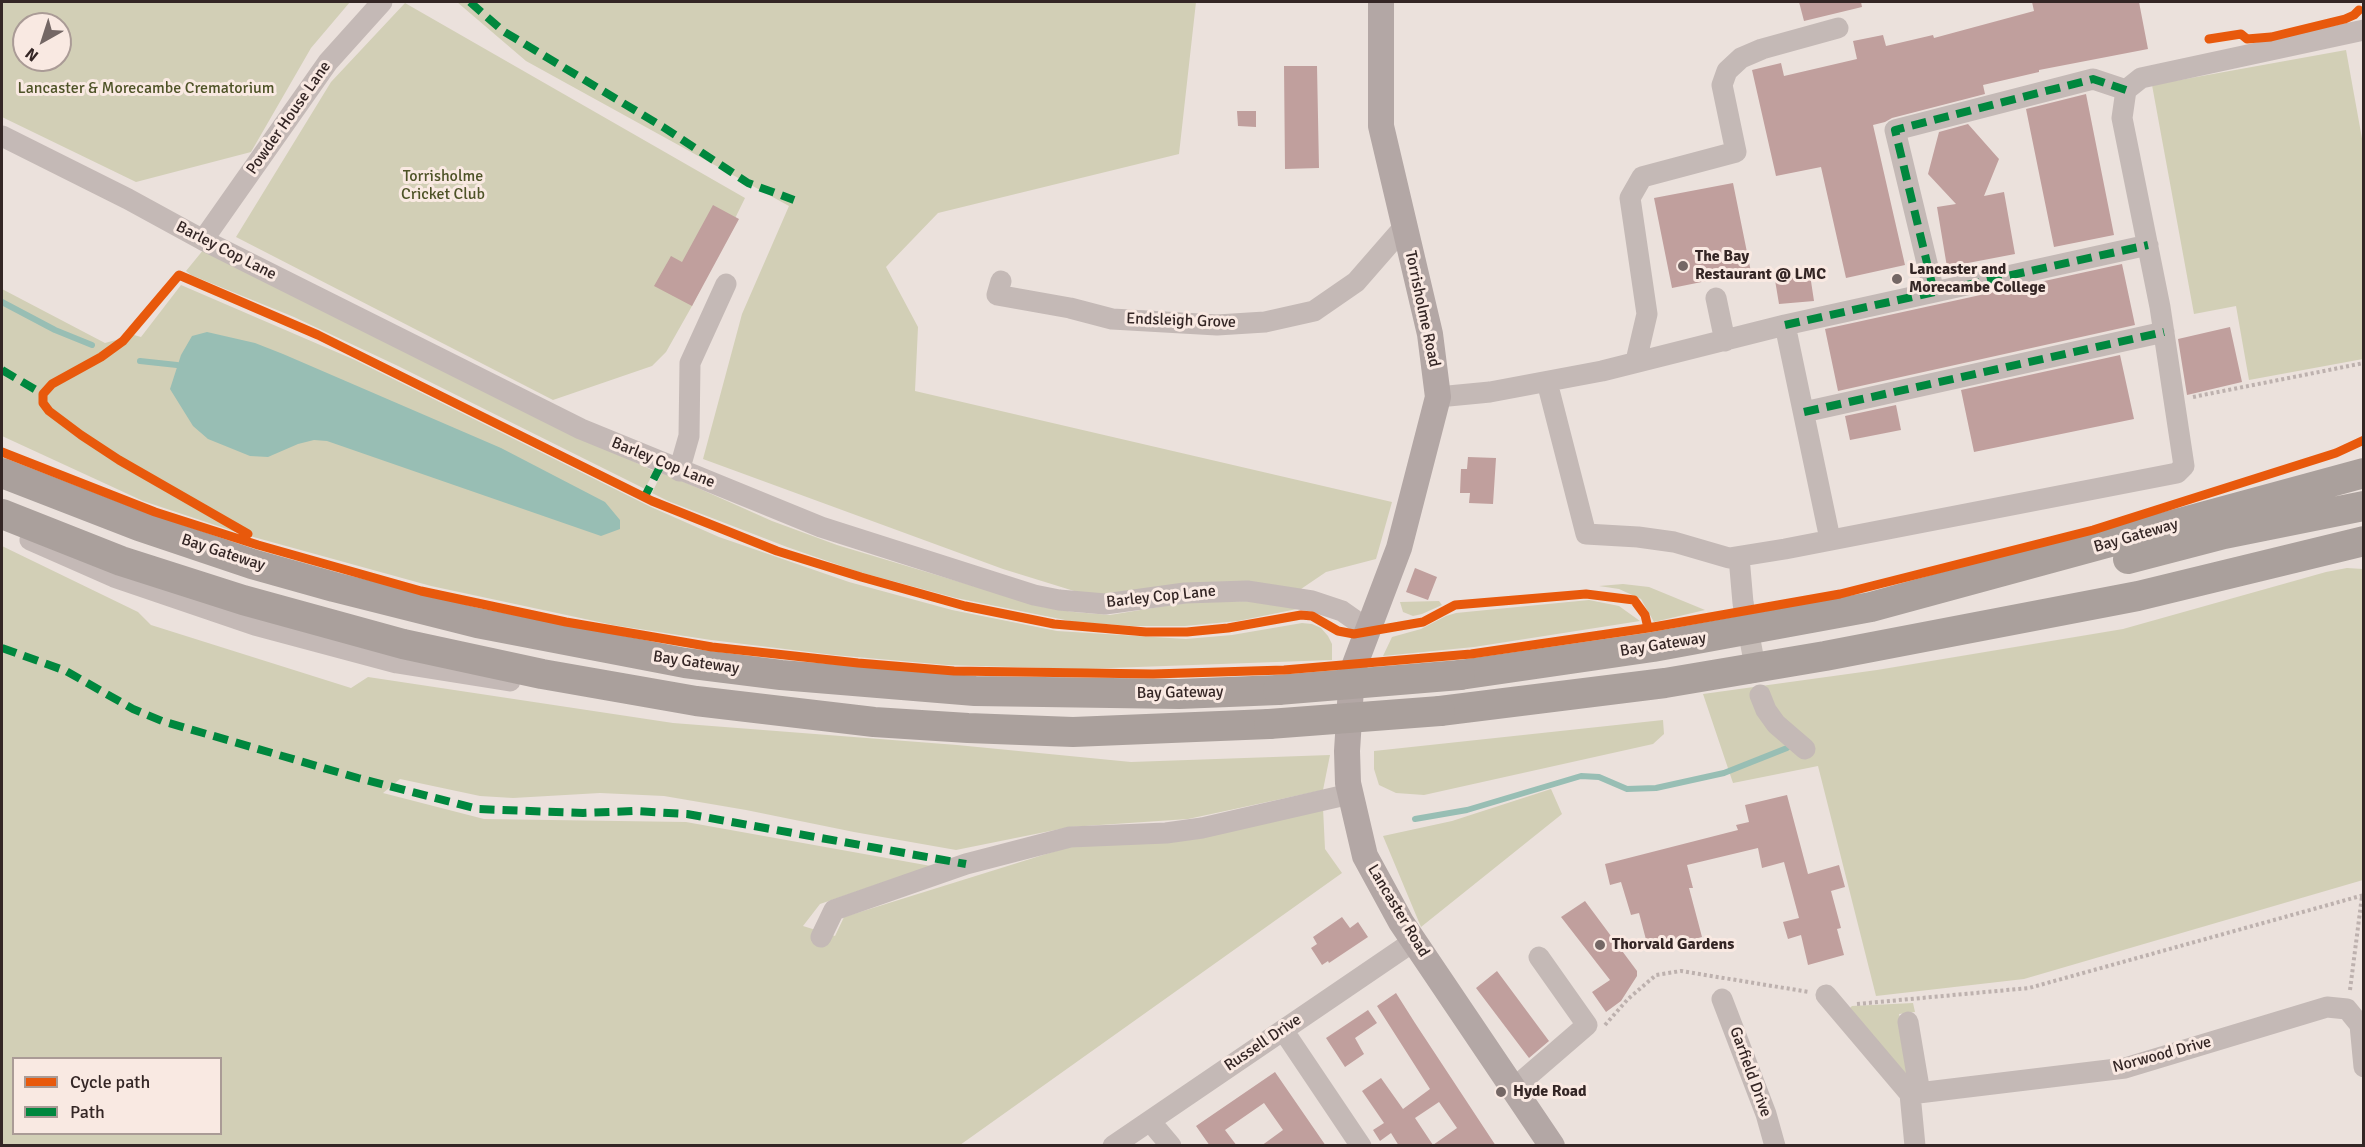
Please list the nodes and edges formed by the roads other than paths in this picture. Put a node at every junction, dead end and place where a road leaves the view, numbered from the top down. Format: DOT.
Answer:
graph roads {
  1 [pos="382,2"];
  2 [pos="1381,2"];
  3 [pos="1838,28"];
  4 [pos="2364,30"];
  5 [pos="2126,90"];
  6 [pos="2,136"];
  7 [pos="1404,227"];
  8 [pos="203,240"];
  9 [pos="2148,245"];
  10 [pos="726,284"];
  11 [pos="1934,292"];
  12 [pos="997,295"];
  13 [pos="1716,298"];
  14 [pos="1785,325"];
  15 [pos="2164,332"];
  16 [pos="1725,341"];
  17 [pos="1636,361"];
  18 [pos="1547,382"];
  19 [pos="1438,397"];
  20 [pos="1804,412"];
  21 [pos="2364,454"];
  22 [pos="680,471"];
  23 [pos="2,473"];
  24 [pos="2364,473"];
  25 [pos="2364,506"];
  26 [pos="2223,512"];
  27 [pos="2,514"];
  28 [pos="2,527"];
  29 [pos="1830,539"];
  30 [pos="2364,541"];
  31 [pos="1739,557"];
  32 [pos="2016,569"];
  33 [pos="1743,603"];
  34 [pos="1365,637"];
  35 [pos="1760,695"];
  36 [pos="696,701"];
  37 [pos="1806,749"];
  38 [pos="1350,794"];
  39 [pos="821,937"];
  40 [pos="1414,941"];
  41 [pos="1539,957"];
  42 [pos="1820,994"];
  43 [pos="1722,999"];
  44 [pos="1908,1022"];
  45 [pos="1282,1030"];
  46 [pos="2364,1068"];
  47 [pos="1514,1088"];
  48 [pos="1915,1094"];
  49 [pos="1150,1121"];
  50 [pos="1113,1146"];
  51 [pos="1171,1146"];
  52 [pos="1361,1146"];
  53 [pos="1552,1146"];
  54 [pos="1775,1146"];
  55 [pos="1915,1146"];
  1 -- 8 [label="street, Powder House Lane"];
  2 -- 7 [label="main road, Torrisholme Road"];
  3 -- 17 [label="street"];
  4 -- 5 [label="street"];
  5 -- 9 [label="street"];
  5 -- 11 [label="street"];
  6 -- 8 [label="street, Barley Cop Lane"];
  7 -- 12 [label="street, Endsleigh Grove"];
  7 -- 19 [label="main road, Torrisholme Road"];
  8 -- 22 [label="street, Barley Cop Lane"];
  9 -- 11 [label="street"];
  9 -- 15 [label="street"];
  10 -- 22 [label="street"];
  11 -- 14 [label="street"];
  13 -- 16 [label="street"];
  14 -- 16 [label="street"];
  14 -- 20 [label="street"];
  15 -- 20 [label="street"];
  15 -- 29 [label="street"];
  16 -- 17 [label="street"];
  17 -- 18 [label="street"];
  18 -- 19 [label="street"];
  18 -- 31 [label="street"];
  19 -- 34 [label="main road, Torrisholme Road"];
  20 -- 29 [label="street"];
  21 -- 26 [label="highway"];
  22 -- 34 [label="street, Barley Cop Lane"];
  23 -- 32 [label="highway, Bay Gateway, bridge"];
  24 -- 26 [label="highway, Bay Gateway"];
  25 -- 32 [label="highway"];
  26 -- 32 [label="highway, Bay Gateway"];
  27 -- 36 [label="highway, Bay Gateway"];
  28 -- 36 [label="street"];
  29 -- 31 [label="street"];
  30 -- 36 [label="highway, Bay Gateway, bridge"];
  31 -- 33 [label="street"];
  34 -- 38 [label="main road, Lancaster Road"];
  35 -- 37 [label="street"];
  38 -- 39 [label="street"];
  38 -- 40 [label="main road, Lancaster Road"];
  40 -- 45 [label="street, Russell Drive"];
  40 -- 47 [label="main road, Lancaster Road"];
  41 -- 47 [label="street"];
  42 -- 48 [label="street"];
  43 -- 54 [label="street, Garfield Drive"];
  44 -- 48 [label="street"];
  45 -- 49 [label="street, Russell Drive"];
  45 -- 52 [label="street"];
  46 -- 48 [label="street, Norwood Drive"];
  47 -- 53 [label="main road, Lancaster Road"];
  48 -- 55 [label="street"];
  49 -- 50 [label="street, Russell Drive"];
  49 -- 51 [label="street"];
}
